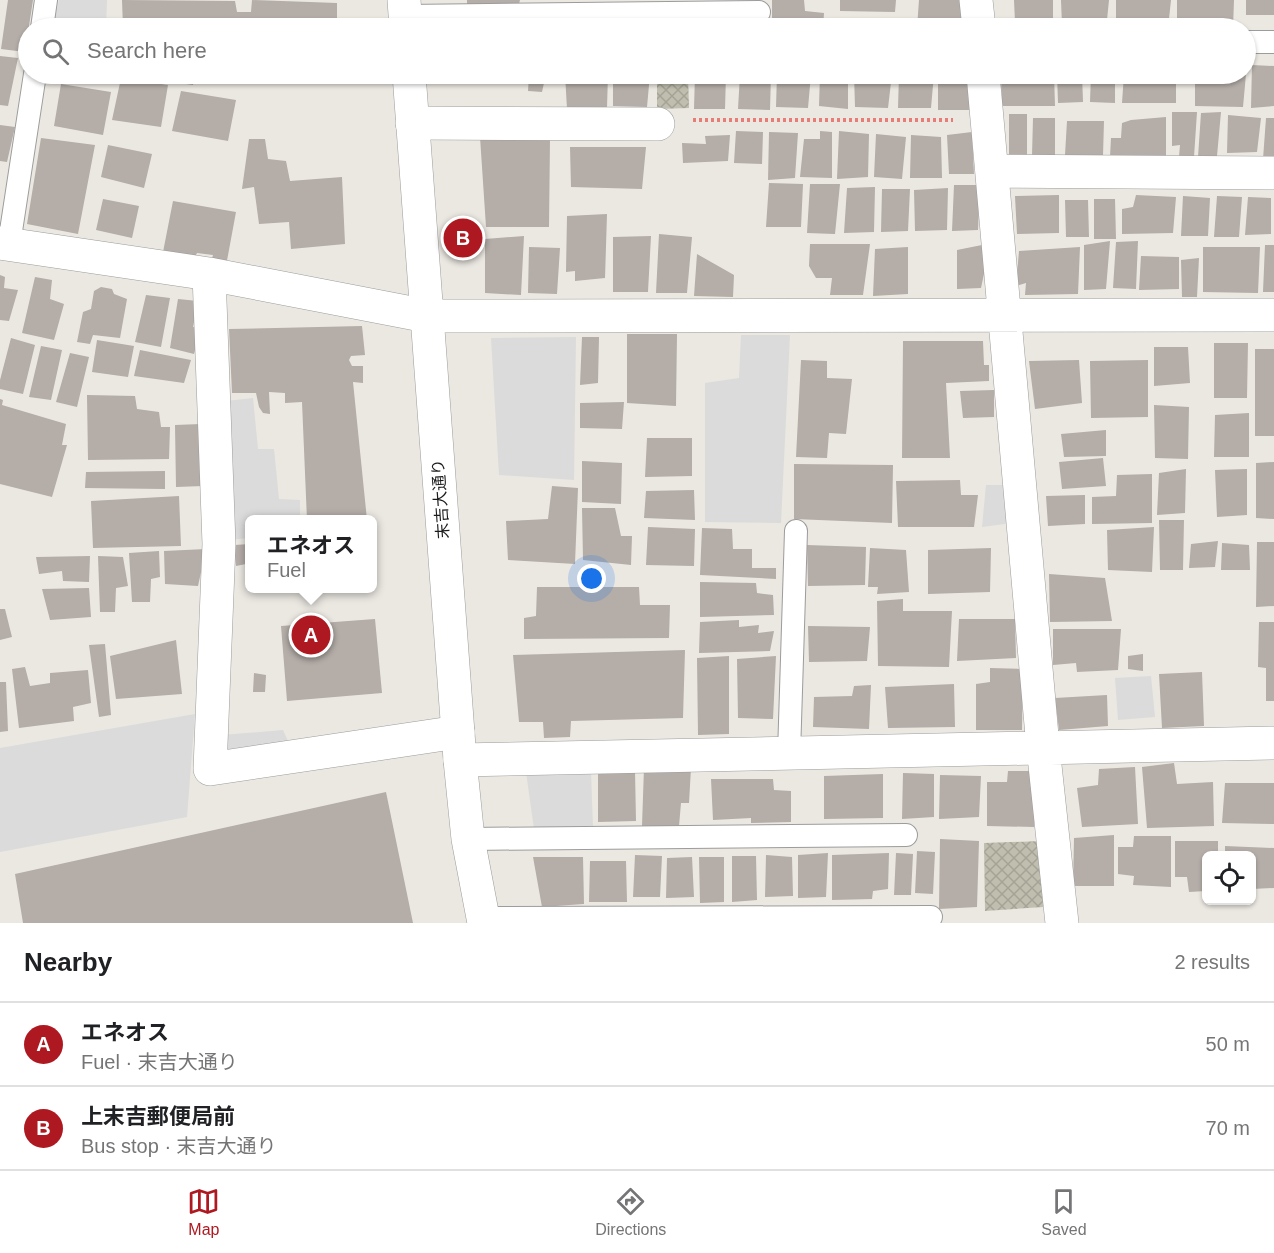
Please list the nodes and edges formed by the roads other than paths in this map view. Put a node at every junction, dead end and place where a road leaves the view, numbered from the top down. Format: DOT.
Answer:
graph roads {
  1 [pos="46,0"];
  2 [pos="976,0"];
  3 [pos="759,12"];
  4 [pos="405,15"];
  5 [pos="43,18"];
  6 [pos="978,18"];
  7 [pos="1256,42"];
  8 [pos="1274,42"];
  9 [pos="33,84"];
  10 [pos="410,84"];
  11 [pos="983,84"];
  12 [pos="412,123"];
  13 [pos="658,124"];
  14 [pos="992,171"];
  15 [pos="1274,173"];
  16 [pos="5,244"];
  17 [pos="209,274"];
  18 [pos="1005,315"];
  19 [pos="1274,315"];
  20 [pos="427,316"];
  21 [pos="796,531"];
  22 [pos="1274,743"];
  23 [pos="459,746"];
  24 [pos="1043,747"];
  25 [pos="789,754"];
  26 [pos="906,835"];
  27 [pos="468,839"];
  28 [pos="931,917"];
  29 [pos="483,920"];
  30 [pos="1062,923"];
  1 -- 5 [label="lane"];
  2 -- 6 [label="street"];
  3 -- 4 [label="lane"];
  7 -- 8 [label="lane"];
  9 -- 16 [label="lane"];
  10 -- 12 [label="street, 末吉大通り"];
  11 -- 14 [label="street"];
  12 -- 13 [label="street"];
  12 -- 20 [label="street, 末吉大通り"];
  14 -- 15 [label="street"];
  14 -- 18 [label="street"];
  16 -- 17 [label="street"];
  17 -- 20 [label="street"];
  17 -- 23 [label="street"];
  18 -- 19 [label="street"];
  18 -- 20 [label="street"];
  18 -- 24 [label="street"];
  20 -- 23 [label="street, 末吉大通り"];
  21 -- 25 [label="lane"];
  22 -- 24 [label="street"];
  23 -- 25 [label="street"];
  23 -- 27 [label="street, 末吉大通り"];
  24 -- 25 [label="street"];
  24 -- 30 [label="street"];
  26 -- 27 [label="lane"];
  27 -- 29 [label="street, 末吉大通り"];
  28 -- 29 [label="lane"];
}
